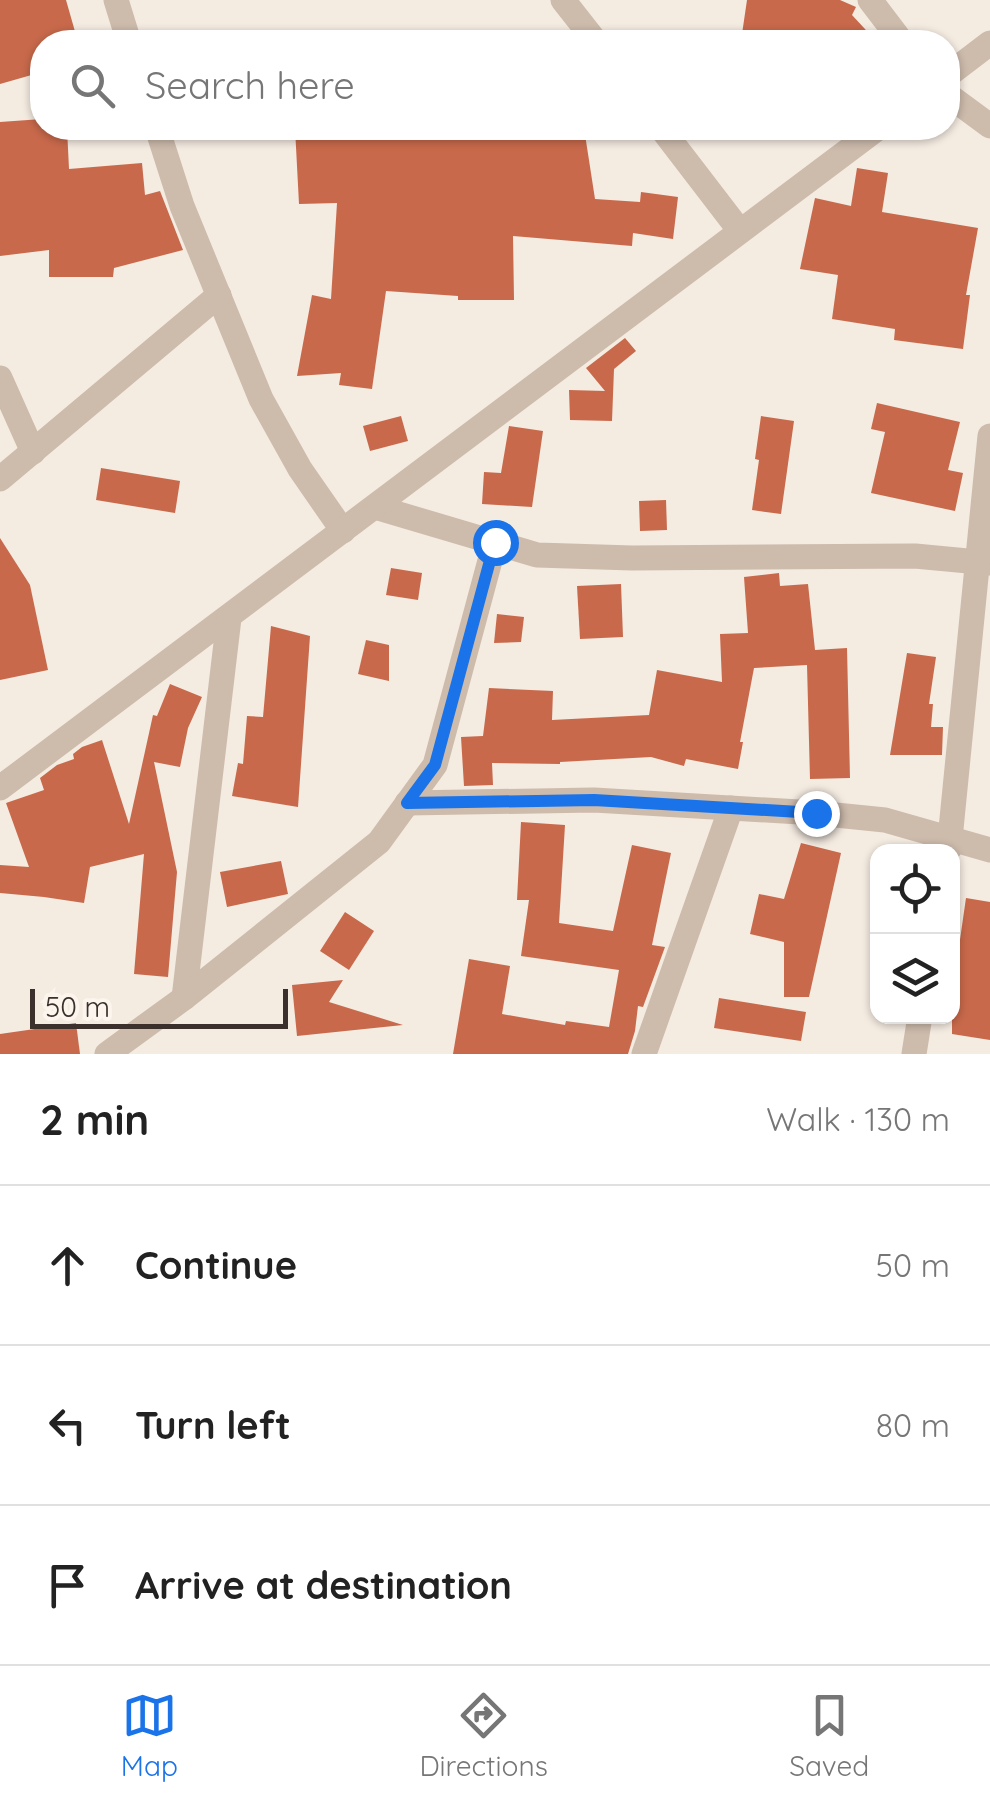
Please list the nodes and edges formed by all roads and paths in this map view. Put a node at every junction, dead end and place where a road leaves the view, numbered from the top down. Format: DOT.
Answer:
graph roads {
  1 [pos="116,0"];
  2 [pos="563,0"];
  3 [pos="870,0"];
  4 [pos="126,30"];
  5 [pos="587,30"];
  6 [pos="893,30"];
  7 [pos="990,43"];
  8 [pos="960,66"];
  9 [pos="960,104"];
  10 [pos="990,126"];
  11 [pos="161,140"];
  12 [pos="670,140"];
  13 [pos="862,140"];
  14 [pos="740,231"];
  15 [pos="219,295"];
  16 [pos="0,378"];
  17 [pos="990,436"];
  18 [pos="33,452"];
  19 [pos="0,479"];
  20 [pos="374,508"];
  21 [pos="343,531"];
  22 [pos="495,542"];
  23 [pos="983,562"];
  24 [pos="229,618"];
  25 [pos="0,788"];
  26 [pos="407,803"];
  27 [pos="731,808"];
  28 [pos="949,844"];
  29 [pos="960,846"];
  30 [pos="990,850"];
  31 [pos="184,998"];
  32 [pos="919,1024"];
  33 [pos="108,1054"];
  34 [pos="644,1054"];
  35 [pos="914,1054"];
  1 -- 4 [label="street"];
  2 -- 5 [label="street"];
  3 -- 6 [label="street"];
  7 -- 8 [label="street"];
  9 -- 10 [label="street"];
  11 -- 15 [label="street"];
  12 -- 14 [label="street"];
  13 -- 14 [label="street"];
  14 -- 20 [label="street"];
  15 -- 18 [label="street"];
  15 -- 21 [label="street"];
  16 -- 18 [label="street"];
  17 -- 23 [label="street"];
  18 -- 19 [label="street"];
  20 -- 21 [label="street"];
  20 -- 22 [label="street"];
  21 -- 24 [label="street"];
  22 -- 23 [label="street"];
  22 -- 26 [label="street"];
  23 -- 28 [label="street"];
  24 -- 25 [label="street"];
  24 -- 31 [label="street"];
  26 -- 27 [label="street"];
  26 -- 31 [label="street"];
  27 -- 28 [label="street"];
  27 -- 34 [label="street"];
  29 -- 30 [label="street"];
  31 -- 33 [label="street"];
  32 -- 35 [label="street"];
}
